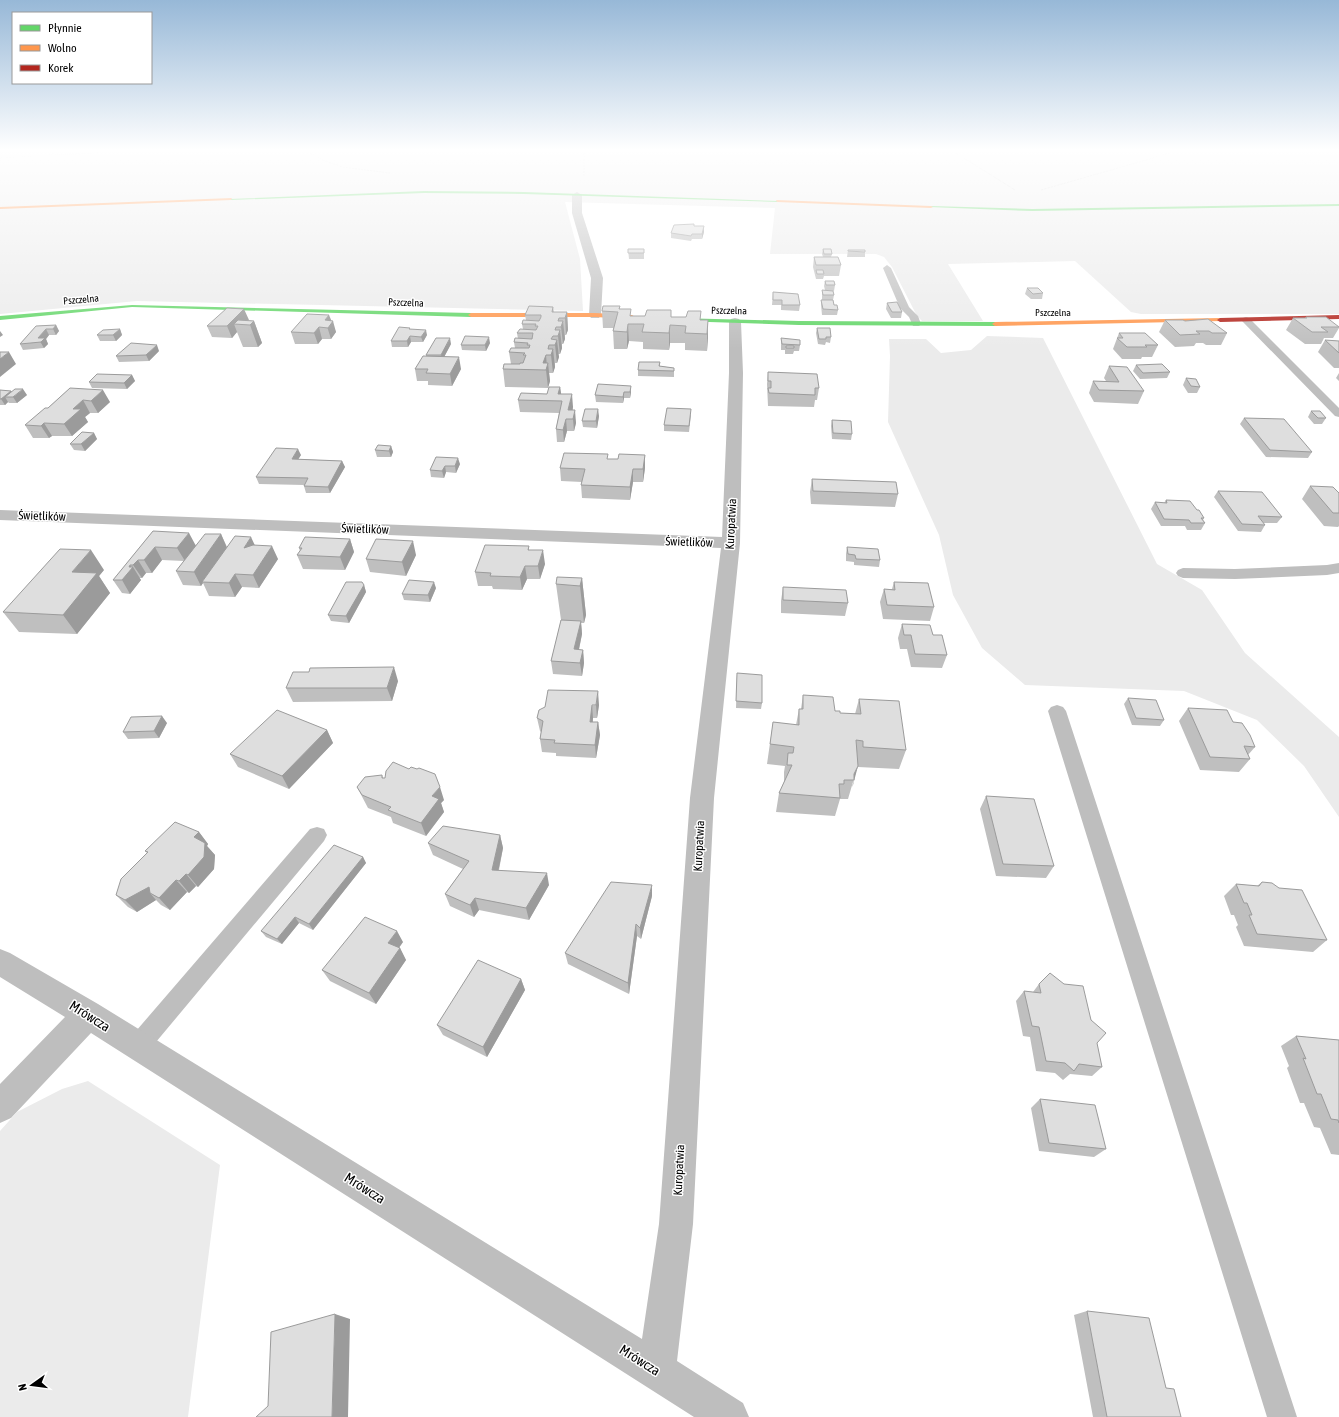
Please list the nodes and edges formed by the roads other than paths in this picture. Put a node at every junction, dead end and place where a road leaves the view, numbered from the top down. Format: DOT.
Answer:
graph roads {
  1 [pos="578,216"];
  2 [pos="887,268"];
  3 [pos="595,315"];
  4 [pos="1339,317"];
  5 [pos="0,318"];
  6 [pos="642,318"];
  7 [pos="665,319"];
  8 [pos="1246,320"];
  9 [pos="735,322"];
  10 [pos="916,324"];
  11 [pos="1339,414"];
  12 [pos="0,515"];
  13 [pos="731,543"];
  14 [pos="1339,568"];
  15 [pos="1183,573"];
  16 [pos="1057,711"];
  17 [pos="317,835"];
  18 [pos="0,962"];
  19 [pos="88,1014"];
  20 [pos="138,1046"];
  21 [pos="0,1107"];
  22 [pos="657,1370"];
  23 [pos="729,1417"];
  24 [pos="1282,1417"];
  1 -- 3 [label="street"];
  2 -- 10 [label="lane"];
  3 -- 5 [label="street, Pszczelna"];
  3 -- 6 [label="street, Pszczelna"];
  4 -- 8 [label="street, Pszczelna"];
  7 -- 9 [label="street, Pszczelna"];
  8 -- 10 [label="street, Pszczelna"];
  8 -- 11 [label="lane"];
  9 -- 10 [label="street, Pszczelna"];
  9 -- 13 [label="street, Kuropatwia"];
  12 -- 13 [label="street, Świetlików"];
  13 -- 22 [label="street, Kuropatwia"];
  14 -- 15 [label="lane"];
  16 -- 24 [label="lane"];
  17 -- 20 [label="lane"];
  18 -- 19 [label="street, Mrówcza"];
  19 -- 20 [label="street, Mrówcza"];
  19 -- 21 [label="street"];
  20 -- 22 [label="street, Mrówcza"];
  22 -- 23 [label="street, Mrówcza"];
}
